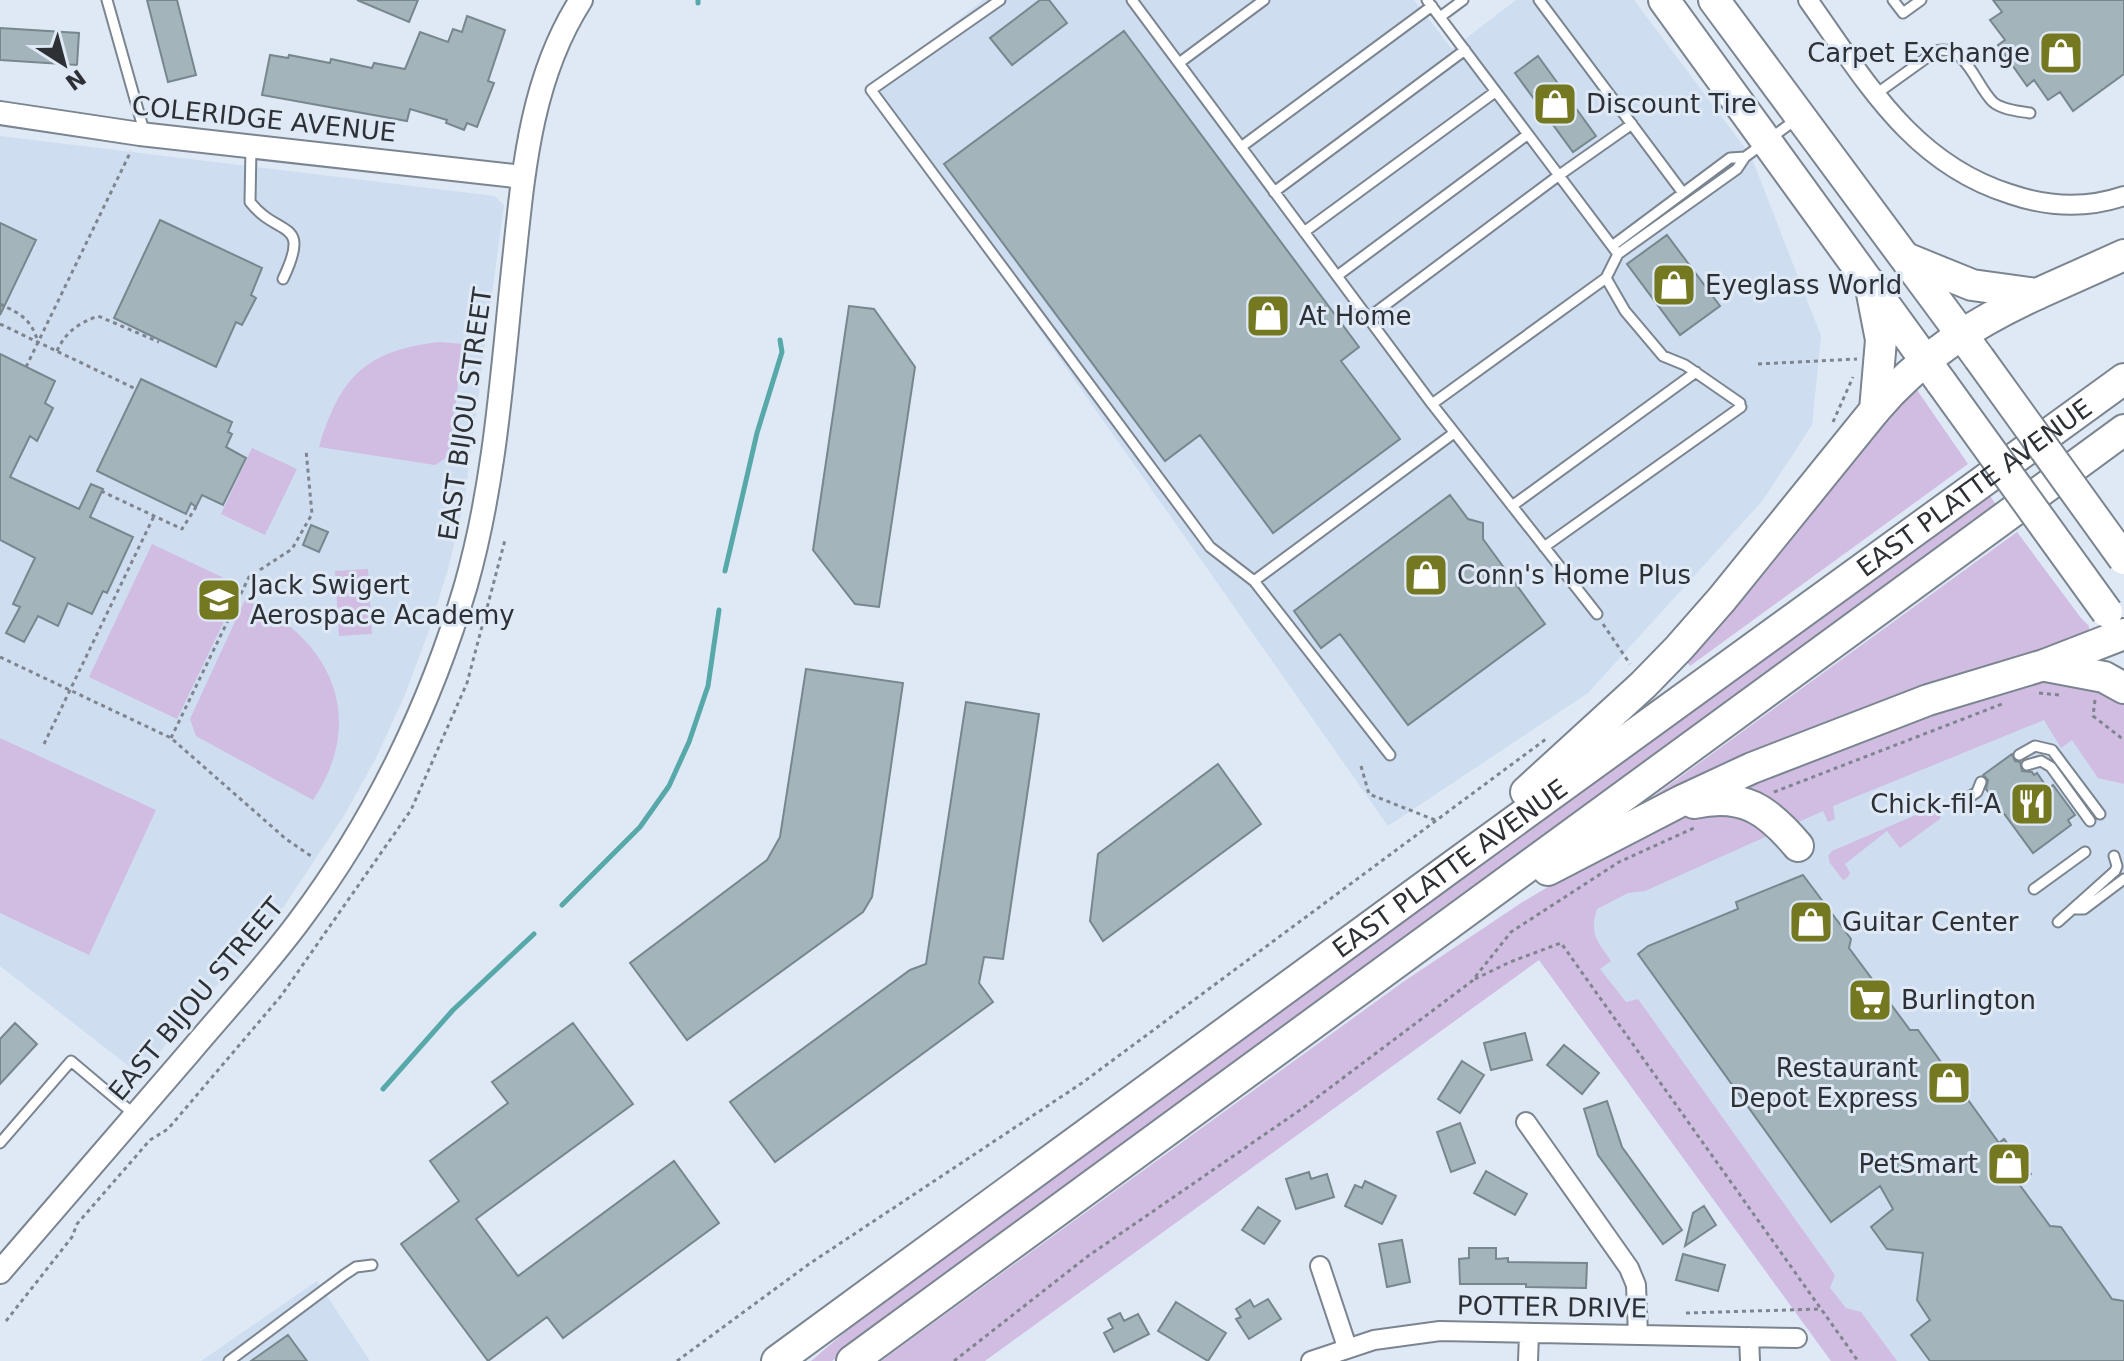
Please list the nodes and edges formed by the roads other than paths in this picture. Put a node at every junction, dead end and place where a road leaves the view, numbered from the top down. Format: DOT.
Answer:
graph roads {
  1 [pos="107,0"];
  2 [pos="581,0"];
  3 [pos="1000,0"];
  4 [pos="1132,0"];
  5 [pos="1264,0"];
  6 [pos="1463,0"];
  7 [pos="1539,0"];
  8 [pos="1664,0"];
  9 [pos="1714,0"];
  10 [pos="1808,0"];
  11 [pos="1893,0"];
  12 [pos="1921,0"];
  13 [pos="1429,3"];
  14 [pos="1440,17"];
  15 [pos="1465,50"];
  16 [pos="1179,63"];
  17 [pos="1495,92"];
  18 [pos="1876,94"];
  19 [pos="0,113"];
  20 [pos="2030,113"];
  21 [pos="1800,116"];
  22 [pos="1632,124"];
  23 [pos="142,134"];
  24 [pos="1527,135"];
  25 [pos="252,145"];
  26 [pos="1241,147"];
  27 [pos="1757,149"];
  28 [pos="1558,176"];
  29 [pos="523,177"];
  30 [pos="1274,192"];
  31 [pos="1683,193"];
  32 [pos="2124,196"];
  33 [pos="1304,232"];
  34 [pos="1615,250"];
  35 [pos="2124,255"];
  36 [pos="1905,258"];
  37 [pos="1337,276"];
  38 [pos="1606,278"];
  39 [pos="283,279"];
  40 [pos="1870,283"];
  41 [pos="2037,294"];
  42 [pos="1368,318"];
  43 [pos="1970,346"];
  44 [pos="1933,370"];
  45 [pos="1696,372"];
  46 [pos="2124,379"];
  47 [pos="1432,404"];
  48 [pos="1875,410"];
  49 [pos="2124,430"];
  50 [pos="1454,433"];
  51 [pos="1512,506"];
  52 [pos="1544,547"];
  53 [pos="2124,559"];
  54 [pos="1254,581"];
  55 [pos="1597,614"];
  56 [pos="2120,629"];
  57 [pos="2039,679"];
  58 [pos="2124,688"];
  59 [pos="1390,755"];
  60 [pos="2019,755"];
  61 [pos="2027,765"];
  62 [pos="1975,791"];
  63 [pos="1988,792"];
  64 [pos="1661,812"];
  65 [pos="2100,814"];
  66 [pos="2090,821"];
  67 [pos="1798,846"];
  68 [pos="2085,852"];
  69 [pos="2114,856"];
  70 [pos="1450,868"];
  71 [pos="2124,879"];
  72 [pos="2034,889"];
  73 [pos="2074,909"];
  74 [pos="2058,922"];
  75 [pos="1452,923"];
  76 [pos="135,1115"];
  77 [pos="1526,1122"];
  78 [pos="0,1143"];
  79 [pos="372,1265"];
  80 [pos="1320,1266"];
  81 [pos="0,1272"];
  82 [pos="1529,1334"];
  83 [pos="1638,1335"];
  84 [pos="1749,1337"];
  85 [pos="1797,1338"];
  86 [pos="1347,1347"];
  87 [pos="229,1361"];
  88 [pos="777,1361"];
  89 [pos="852,1361"];
  90 [pos="1311,1361"];
  91 [pos="1528,1361"];
  92 [pos="1750,1361"];
  1 -- 23 [label="lane"];
  2 -- 29 [label="street, EAST BIJOU STREET"];
  3 -- 54 [label="lane"];
  4 -- 16 [label="lane"];
  5 -- 16 [label="lane"];
  6 -- 14 [label="lane"];
  7 -- 22 [label="lane"];
  8 -- 27 [label="highway"];
  9 -- 21 [label="highway"];
  10 -- 18 [label="street"];
  11 -- 12 [label="lane"];
  13 -- 14 [label="lane"];
  13 -- 26 [label="lane"];
  14 -- 15 [label="lane"];
  15 -- 17 [label="lane"];
  15 -- 30 [label="lane"];
  16 -- 26 [label="lane"];
  17 -- 24 [label="lane"];
  17 -- 33 [label="lane"];
  18 -- 20 [label="lane"];
  18 -- 32 [label="street"];
  19 -- 23 [label="street, COLERIDGE AVENUE"];
  21 -- 27 [label="lane"];
  21 -- 36 [label="highway"];
  22 -- 28 [label="lane"];
  22 -- 31 [label="lane"];
  23 -- 25 [label="street, COLERIDGE AVENUE"];
  24 -- 28 [label="lane"];
  24 -- 37 [label="lane"];
  25 -- 29 [label="street, COLERIDGE AVENUE"];
  25 -- 39 [label="lane"];
  26 -- 30 [label="lane"];
  27 -- 31 [label="lane"];
  27 -- 34 [label="lane"];
  27 -- 40 [label="highway"];
  28 -- 34 [label="lane"];
  28 -- 42 [label="lane"];
  29 -- 76 [label="street, EAST BIJOU STREET"];
  30 -- 33 [label="lane"];
  31 -- 34 [label="lane"];
  33 -- 37 [label="lane"];
  34 -- 38 [label="lane"];
  35 -- 41 [label="highway"];
  36 -- 41 [label="highway"];
  36 -- 43 [label="highway"];
  37 -- 42 [label="lane"];
  38 -- 45 [label="lane"];
  38 -- 47 [label="lane"];
  40 -- 44 [label="highway"];
  40 -- 48 [label="highway"];
  41 -- 43 [label="highway"];
  42 -- 47 [label="lane"];
  43 -- 44 [label="highway"];
  43 -- 53 [label="highway, bridge"];
  44 -- 48 [label="highway"];
  44 -- 56 [label="highway, bridge"];
  45 -- 51 [label="lane"];
  45 -- 52 [label="lane"];
  46 -- 70 [label="highway, EAST PLATTE AVENUE"];
  47 -- 50 [label="lane"];
  48 -- 70 [label="highway"];
  49 -- 75 [label="highway, EAST PLATTE AVENUE"];
  50 -- 51 [label="lane"];
  50 -- 54 [label="lane"];
  51 -- 52 [label="lane"];
  52 -- 55 [label="lane"];
  54 -- 59 [label="lane"];
  56 -- 57 [label="highway"];
  57 -- 58 [label="highway"];
  57 -- 64 [label="highway"];
  60 -- 65 [label="lane"];
  61 -- 66 [label="lane"];
  62 -- 63 [label="lane"];
  64 -- 67 [label="highway"];
  64 -- 75 [label="highway"];
  68 -- 72 [label="lane"];
  69 -- 73 [label="lane"];
  70 -- 88 [label="highway, EAST PLATTE AVENUE"];
  71 -- 73 [label="lane"];
  73 -- 74 [label="lane"];
  75 -- 89 [label="highway, EAST PLATTE AVENUE"];
  76 -- 78 [label="lane"];
  76 -- 81 [label="street, EAST BIJOU STREET"];
  77 -- 83 [label="street"];
  79 -- 87 [label="lane"];
  80 -- 86 [label="street"];
  82 -- 83 [label="street, POTTER DRIVE"];
  82 -- 86 [label="street, POTTER DRIVE"];
  82 -- 91 [label="street"];
  83 -- 84 [label="street, POTTER DRIVE"];
  84 -- 85 [label="street, POTTER DRIVE"];
  84 -- 92 [label="street"];
  86 -- 90 [label="street, POTTER DRIVE"];
}
